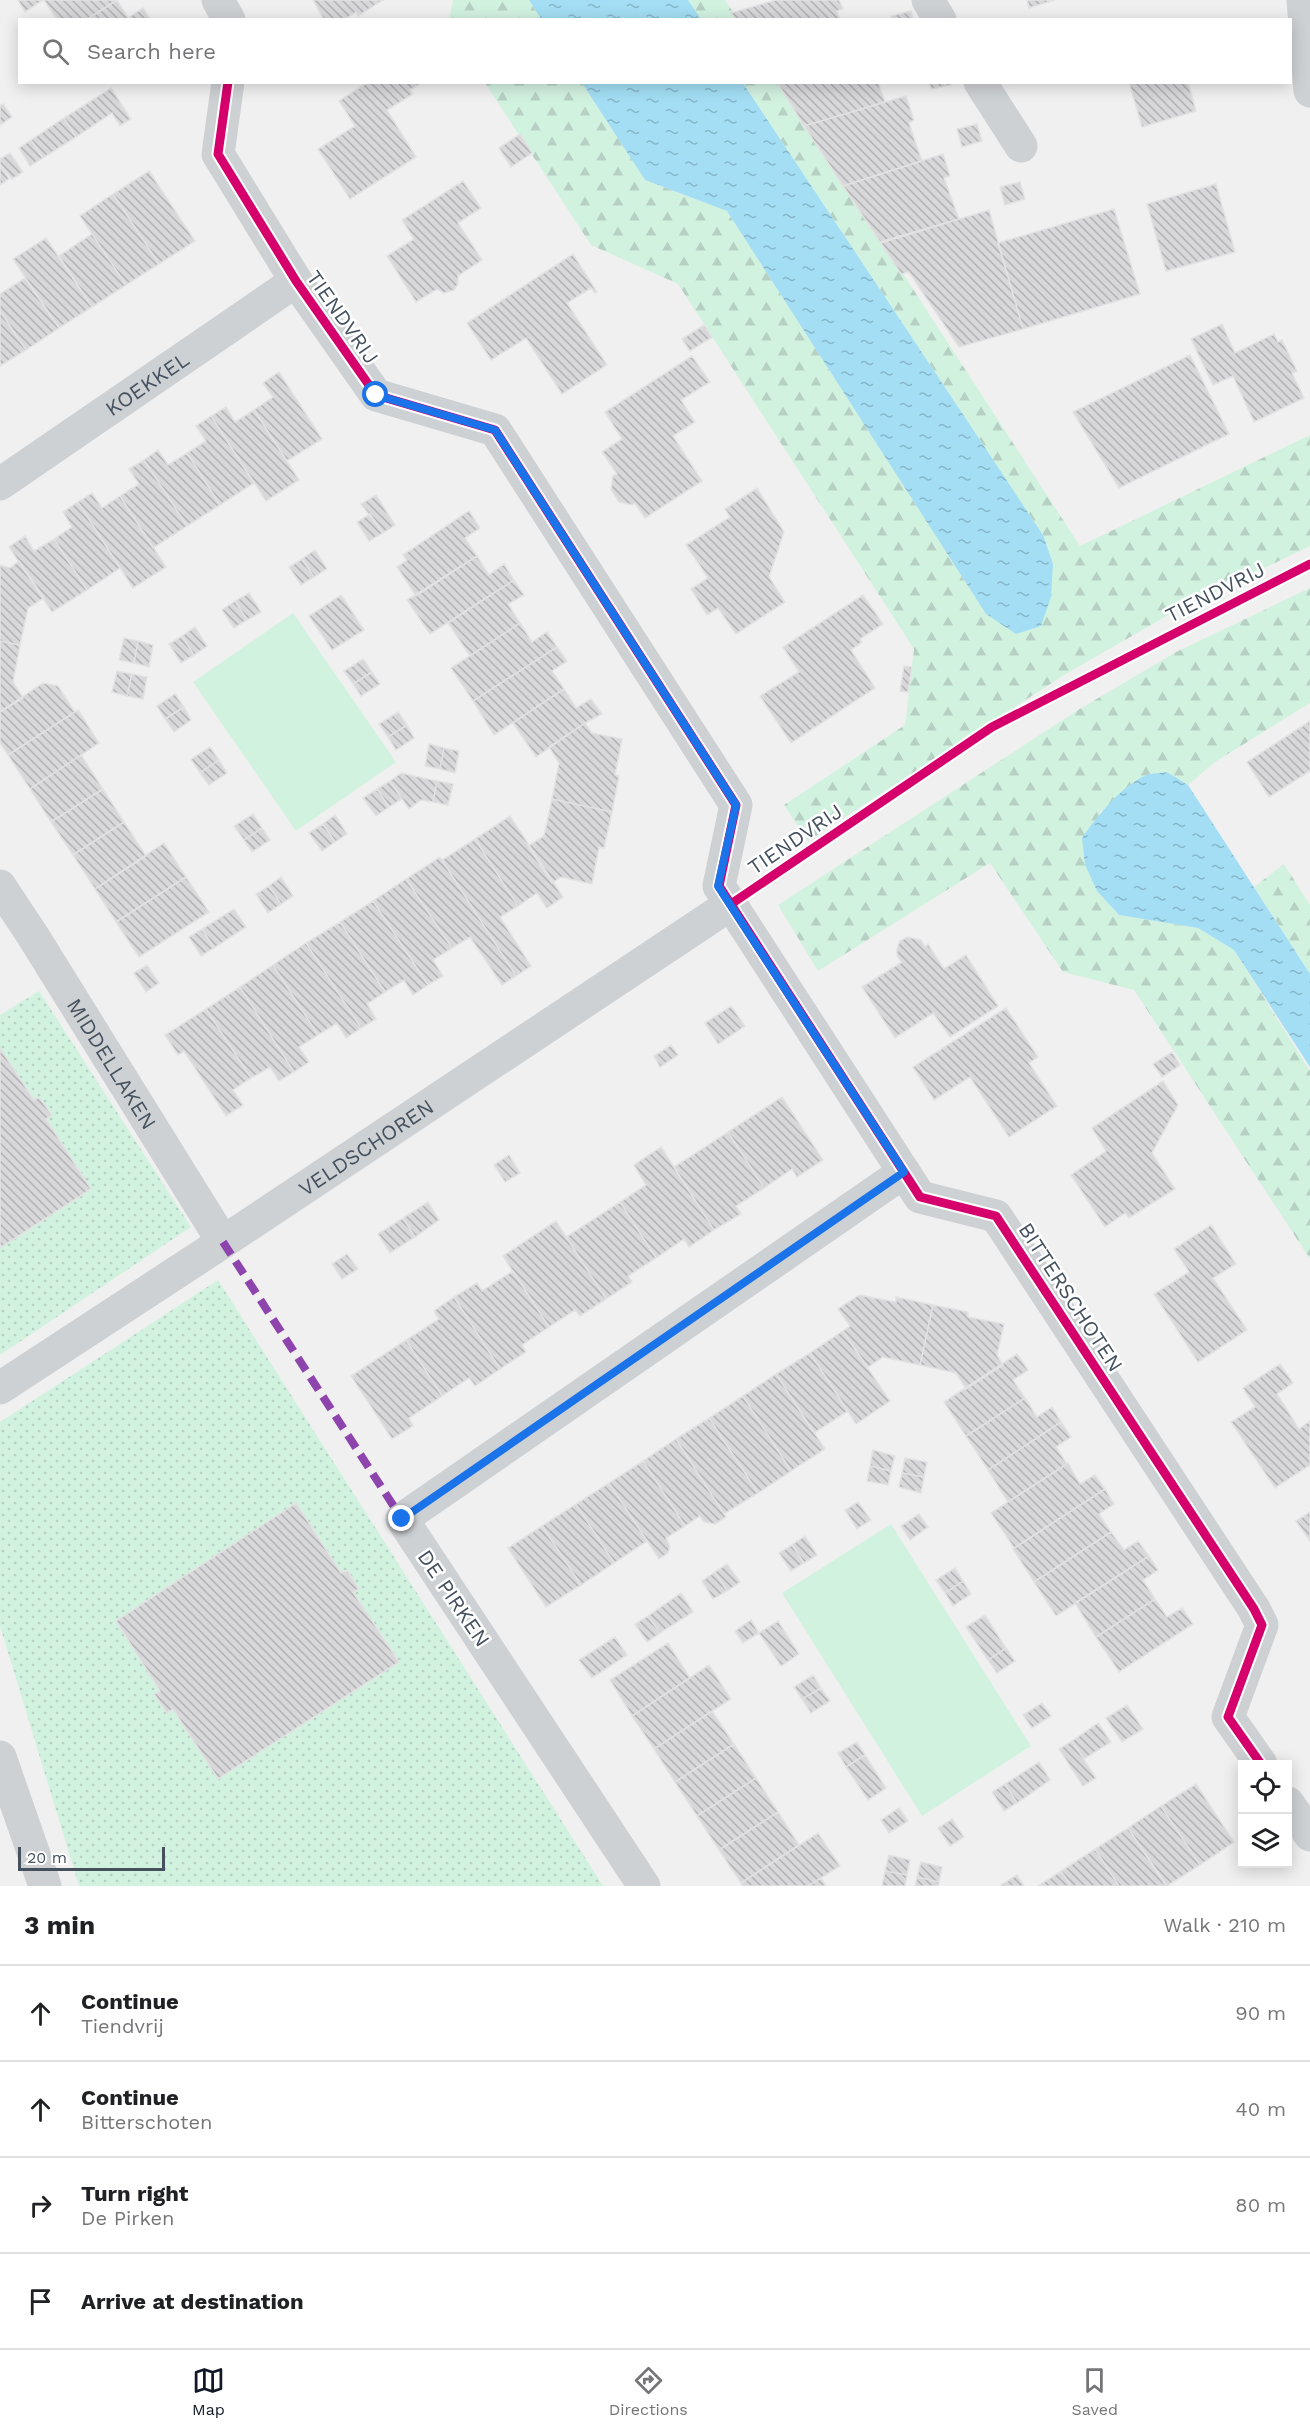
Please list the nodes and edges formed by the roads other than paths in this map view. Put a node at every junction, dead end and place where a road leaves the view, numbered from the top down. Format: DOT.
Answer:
graph roads {
  1 [pos="218,0"];
  2 [pos="928,0"];
  3 [pos="1303,0"];
  4 [pos="228,18"];
  5 [pos="939,18"];
  6 [pos="228,84"];
  7 [pos="981,84"];
  8 [pos="1310,91"];
  9 [pos="1021,146"];
  10 [pos="296,281"];
  11 [pos="0,484"];
  12 [pos="0,886"];
  13 [pos="731,904"];
  14 [pos="904,1172"];
  15 [pos="223,1242"];
  16 [pos="0,1388"];
  17 [pos="0,1757"];
  18 [pos="1258,1760"];
  19 [pos="1292,1810"];
  20 [pos="1310,1835"];
  21 [pos="45,1886"];
  22 [pos="644,1886"];
  1 -- 4 [label="street"];
  2 -- 5 [label="street"];
  3 -- 8 [label="street"];
  6 -- 10 [label="street, TIENDVRIJ"];
  7 -- 9 [label="street"];
  10 -- 11 [label="street, KOEKKEL"];
  10 -- 13 [label="street, TIENDVRIJ"];
  12 -- 15 [label="street, MIDDELLAKEN"];
  13 -- 14 [label="street, BITTERSCHOTEN"];
  13 -- 15 [label="street, VELDSCHOREN"];
  14 -- 18 [label="street, BITTERSCHOTEN"];
  14 -- 22 [label="street, DE PIRKEN"];
  15 -- 16 [label="street, VELDSCHOREN"];
  17 -- 21 [label="street"];
  19 -- 20 [label="street"];
}
